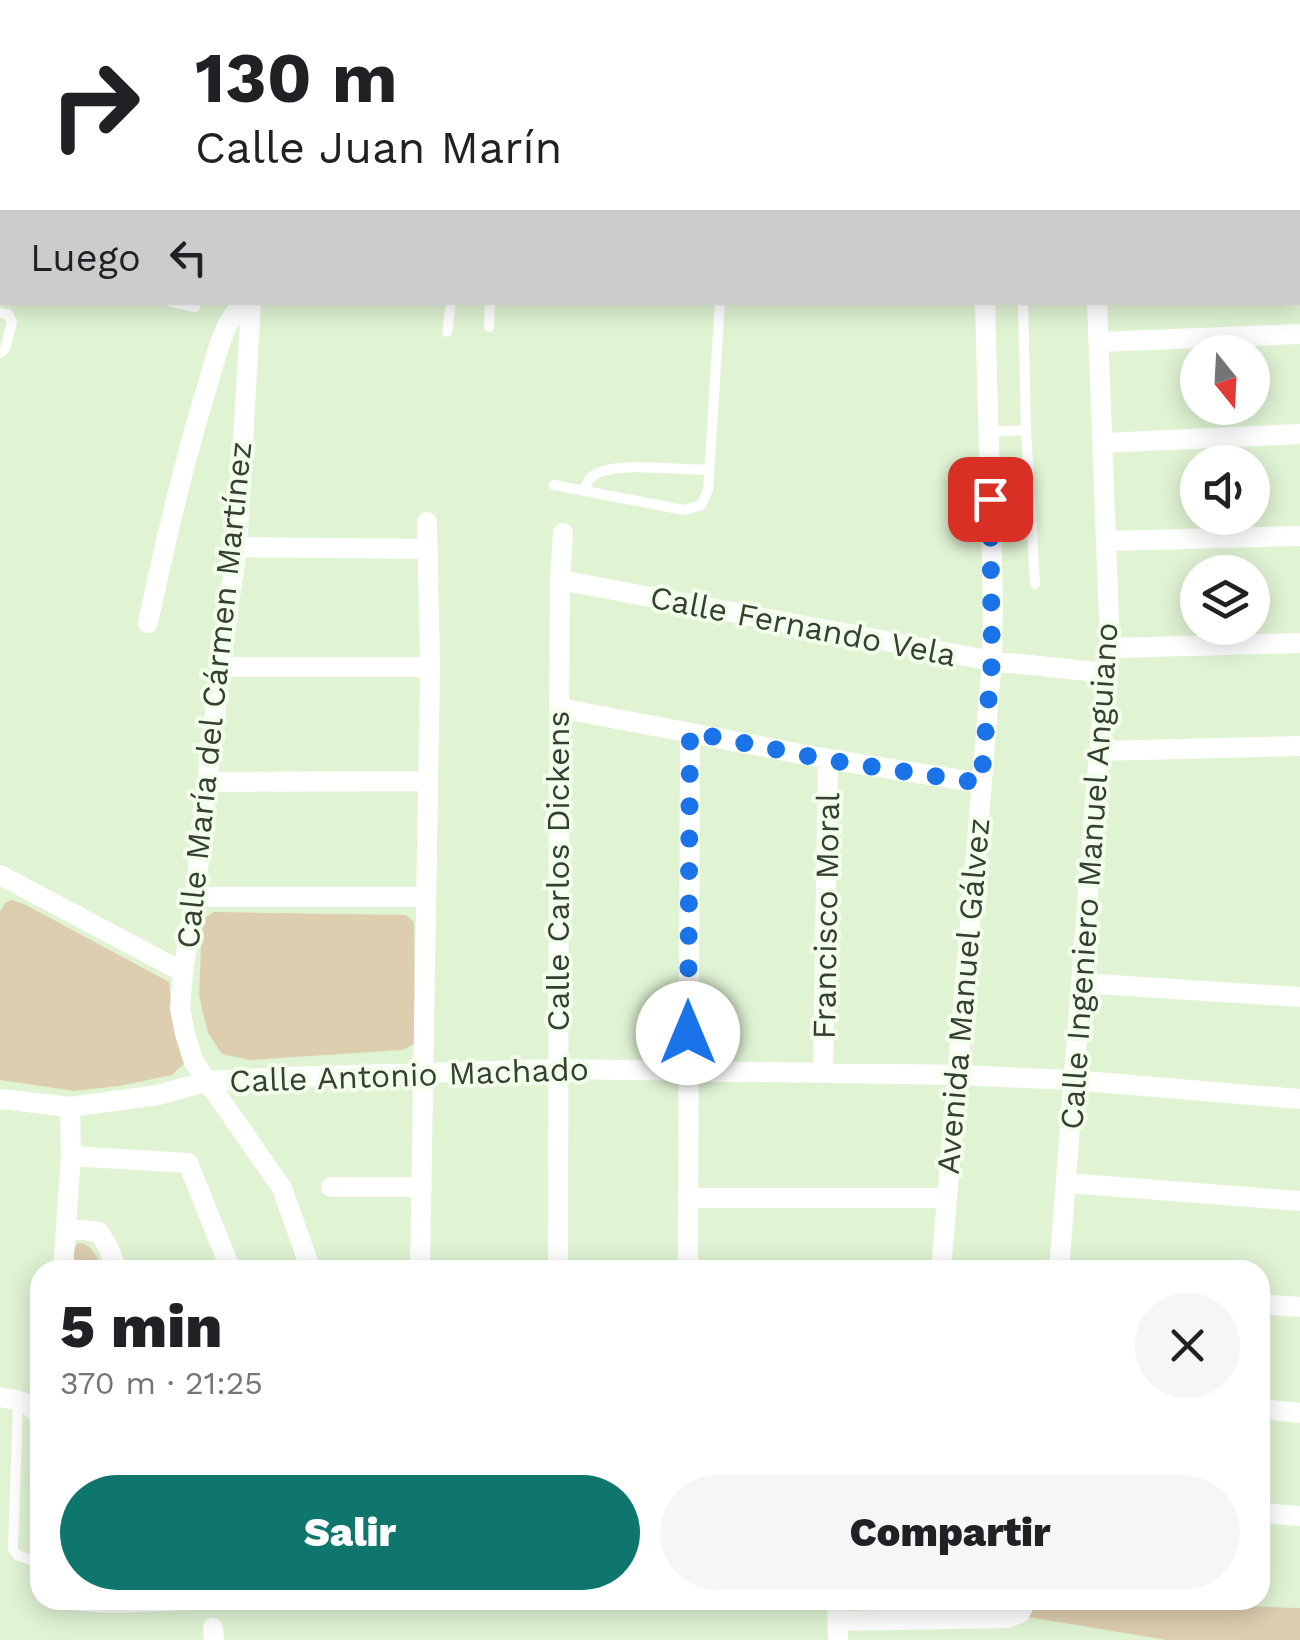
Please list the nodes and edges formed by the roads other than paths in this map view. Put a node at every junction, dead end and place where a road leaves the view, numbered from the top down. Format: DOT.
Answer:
graph roads {
  1 [pos="189,305"];
  2 [pos="244,305"];
  3 [pos="248,305"];
  4 [pos="450,305"];
  5 [pos="490,305"];
  6 [pos="720,305"];
  7 [pos="985,305"];
  8 [pos="1023,305"];
  9 [pos="1097,305"];
  10 [pos="195,306"];
  11 [pos="0,313"];
  12 [pos="489,327"];
  13 [pos="447,332"];
  14 [pos="1300,334"];
  15 [pos="1099,342"];
  16 [pos="0,353"];
  17 [pos="1026,430"];
  18 [pos="988,432"];
  19 [pos="1300,434"];
  20 [pos="1103,443"];
  21 [pos="709,470"];
  22 [pos="554,485"];
  23 [pos="584,491"];
  24 [pos="427,522"];
  25 [pos="563,533"];
  26 [pos="1300,536"];
  27 [pos="1106,540"];
  28 [pos="238,548"];
  29 [pos="427,549"];
  30 [pos="560,580"];
  31 [pos="1034,584"];
  32 [pos="148,623"];
  33 [pos="1300,642"];
  34 [pos="1110,648"];
  35 [pos="992,661"];
  36 [pos="220,666"];
  37 [pos="430,667"];
  38 [pos="1107,673"];
  39 [pos="559,708"];
  40 [pos="690,732"];
  41 [pos="1300,746"];
  42 [pos="1099,751"];
  43 [pos="828,760"];
  44 [pos="427,781"];
  45 [pos="207,782"];
  46 [pos="981,783"];
  47 [pos="0,875"];
  48 [pos="195,897"];
  49 [pos="425,897"];
  50 [pos="182,972"];
  51 [pos="1081,983"];
  52 [pos="1300,996"];
  53 [pos="558,1070"];
  54 [pos="688,1071"];
  55 [pos="423,1072"];
  56 [pos="824,1072"];
  57 [pos="958,1075"];
  58 [pos="1072,1080"];
  59 [pos="208,1081"];
  60 [pos="0,1099"];
  61 [pos="1300,1099"];
  62 [pos="70,1107"];
  63 [pos="71,1156"];
  64 [pos="1067,1184"];
  65 [pos="331,1187"];
  66 [pos="422,1187"];
  67 [pos="689,1198"];
  68 [pos="946,1198"];
  69 [pos="1300,1201"];
  70 [pos="67,1228"];
  71 [pos="65,1260"];
  72 [pos="113,1260"];
  73 [pos="227,1260"];
  74 [pos="307,1260"];
  75 [pos="420,1260"];
  76 [pos="558,1260"];
  77 [pos="688,1260"];
  78 [pos="942,1260"];
  79 [pos="1060,1260"];
  80 [pos="1270,1305"];
  81 [pos="1300,1307"];
  82 [pos="6,1398"];
  83 [pos="30,1405"];
  84 [pos="1270,1410"];
  85 [pos="1300,1413"];
  86 [pos="1270,1514"];
  87 [pos="1300,1516"];
  88 [pos="30,1560"];
  89 [pos="915,1610"];
  90 [pos="1022,1610"];
  91 [pos="838,1620"];
  1 -- 10 [label="lane"];
  2 -- 32 [label="street"];
  3 -- 28 [label="street, Calle María del Cármen Martínez"];
  4 -- 13 [label="lane"];
  5 -- 12 [label="lane"];
  6 -- 21 [label="lane"];
  7 -- 18 [label="street, Avenida Manuel Gálvez"];
  8 -- 17 [label="lane"];
  9 -- 15 [label="street, Calle Ingeniero Manuel Anguiano"];
  11 -- 16 [label="lane"];
  14 -- 15 [label="street"];
  15 -- 20 [label="street, Calle Ingeniero Manuel Anguiano"];
  17 -- 18 [label="lane"];
  17 -- 31 [label="lane"];
  18 -- 35 [label="street, Avenida Manuel Gálvez"];
  19 -- 20 [label="street"];
  20 -- 27 [label="street, Calle Ingeniero Manuel Anguiano"];
  21 -- 23 [label="lane"];
  21 -- 23 [label="lane"];
  22 -- 23 [label="lane"];
  24 -- 29 [label="street"];
  25 -- 30 [label="street, Calle Carlos Dickens"];
  26 -- 27 [label="street"];
  27 -- 34 [label="street, Calle Ingeniero Manuel Anguiano"];
  28 -- 29 [label="street"];
  28 -- 36 [label="street, Calle María del Cármen Martínez"];
  29 -- 37 [label="street"];
  30 -- 35 [label="street, Calle Fernando Vela"];
  30 -- 39 [label="street, Calle Carlos Dickens"];
  33 -- 34 [label="street"];
  34 -- 38 [label="street, Calle Ingeniero Manuel Anguiano"];
  35 -- 38 [label="street, Calle Fernando Vela"];
  35 -- 46 [label="street, Avenida Manuel Gálvez"];
  36 -- 37 [label="street"];
  36 -- 45 [label="street, Calle María del Cármen Martínez"];
  37 -- 44 [label="street"];
  38 -- 42 [label="street, Calle Ingeniero Manuel Anguiano"];
  39 -- 40 [label="street"];
  39 -- 53 [label="street, Calle Carlos Dickens"];
  40 -- 43 [label="street"];
  40 -- 54 [label="street"];
  41 -- 42 [label="street"];
  42 -- 51 [label="street, Calle Ingeniero Manuel Anguiano"];
  43 -- 46 [label="street"];
  43 -- 56 [label="street, Francisco Moral"];
  44 -- 45 [label="street"];
  44 -- 49 [label="street"];
  45 -- 48 [label="street, Calle María del Cármen Martínez"];
  46 -- 57 [label="street, Avenida Manuel Gálvez"];
  47 -- 50 [label="street"];
  48 -- 49 [label="street"];
  48 -- 50 [label="street, Calle María del Cármen Martínez"];
  49 -- 55 [label="street"];
  50 -- 59 [label="street, Calle María del Cármen Martínez"];
  51 -- 52 [label="street"];
  51 -- 58 [label="street, Calle Ingeniero Manuel Anguiano"];
  53 -- 54 [label="street, Calle Antonio Machado"];
  53 -- 55 [label="street, Calle Antonio Machado"];
  53 -- 76 [label="street, Calle Carlos Dickens"];
  54 -- 56 [label="street, Calle Antonio Machado"];
  54 -- 67 [label="street"];
  55 -- 59 [label="street, Calle Antonio Machado"];
  55 -- 66 [label="street"];
  56 -- 57 [label="street, Calle Antonio Machado"];
  57 -- 58 [label="street, Calle Antonio Machado"];
  57 -- 68 [label="street, Avenida Manuel Gálvez"];
  58 -- 61 [label="street, Calle Antonio Machado"];
  58 -- 64 [label="street, Calle Ingeniero Manuel Anguiano"];
  59 -- 62 [label="street, Calle Antonio Machado"];
  59 -- 74 [label="street, Calle María del Cármen Martínez"];
  60 -- 62 [label="street, Calle Antonio Machado"];
  62 -- 63 [label="street"];
  63 -- 70 [label="street"];
  63 -- 73 [label="street"];
  64 -- 69 [label="street"];
  64 -- 79 [label="street, Calle Ingeniero Manuel Anguiano"];
  65 -- 66 [label="street"];
  66 -- 75 [label="street"];
  67 -- 68 [label="street"];
  67 -- 77 [label="street"];
  68 -- 78 [label="street, Avenida Manuel Gálvez"];
  70 -- 71 [label="street"];
  70 -- 72 [label="street"];
  80 -- 81 [label="street"];
  82 -- 83 [label="street"];
  82 -- 88 [label="lane"];
  84 -- 85 [label="street"];
  86 -- 87 [label="street"];
  89 -- 90 [label="street"];
  89 -- 91 [label="street"];
}
